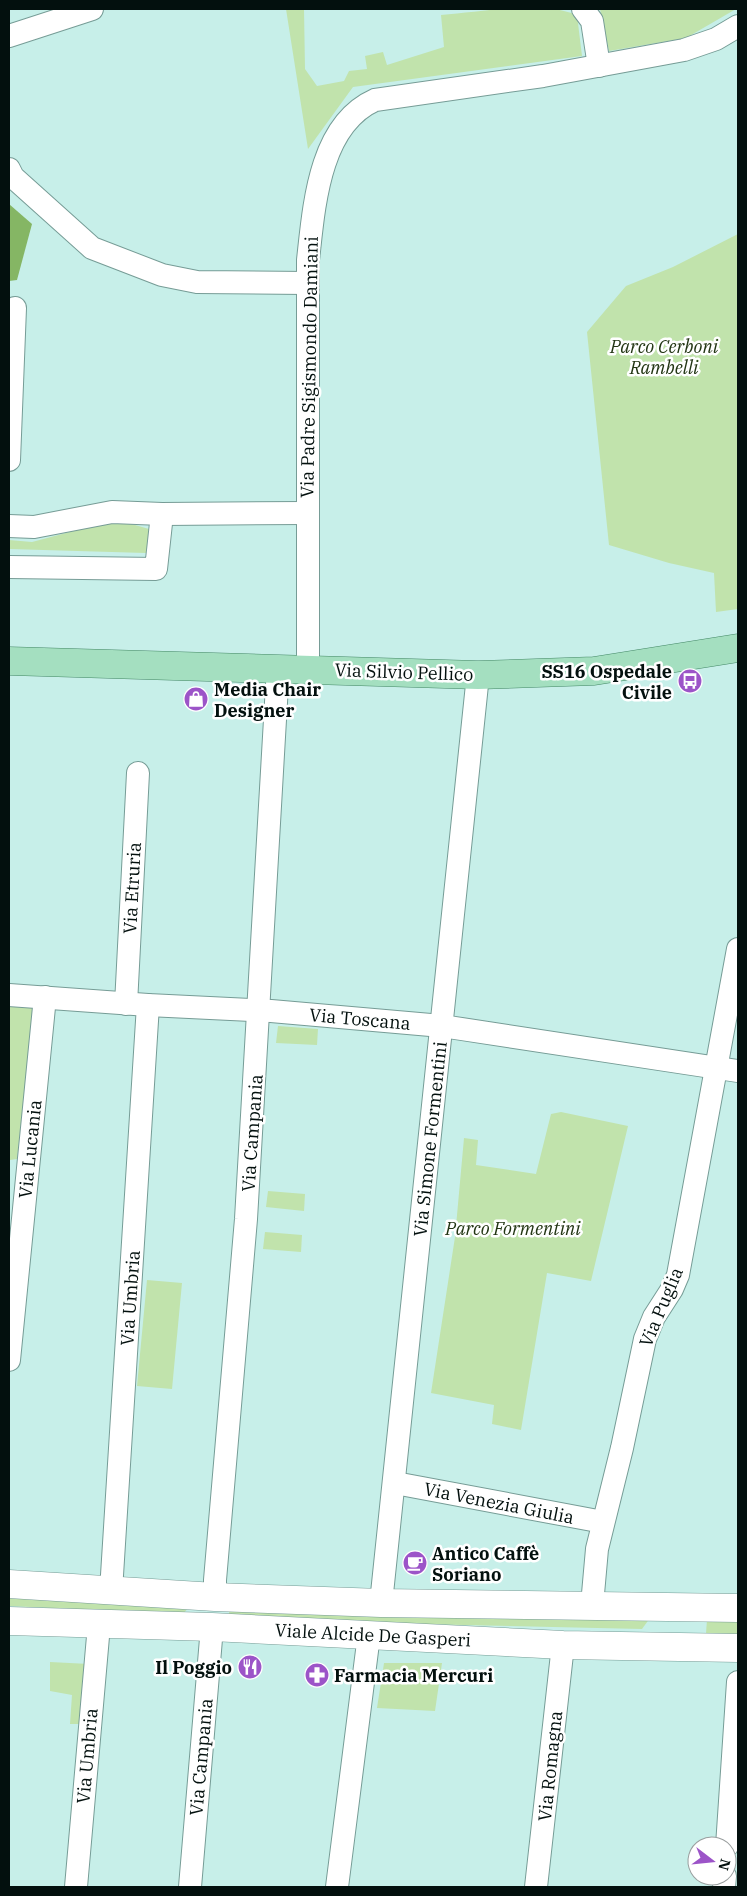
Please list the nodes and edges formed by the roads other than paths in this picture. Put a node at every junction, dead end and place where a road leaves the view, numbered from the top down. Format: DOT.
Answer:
graph roads {
  1 [pos="92,9"];
  2 [pos="583,9"];
  3 [pos="738,26"];
  4 [pos="9,36"];
  5 [pos="598,66"];
  6 [pos="9,169"];
  7 [pos="307,282"];
  8 [pos="15,308"];
  9 [pos="9,460"];
  10 [pos="307,513"];
  11 [pos="162,514"];
  12 [pos="9,526"];
  13 [pos="9,567"];
  14 [pos="738,648"];
  15 [pos="9,660"];
  16 [pos="278,668"];
  17 [pos="308,668"];
  18 [pos="478,675"];
  19 [pos="138,773"];
  20 [pos="738,949"];
  21 [pos="9,995"];
  22 [pos="45,997"];
  23 [pos="126,1004"];
  24 [pos="148,1005"];
  25 [pos="259,1011"];
  26 [pos="442,1026"];
  27 [pos="728,1069"];
  28 [pos="9,1360"];
  29 [pos="395,1483"];
  30 [pos="603,1522"];
  31 [pos="9,1584"];
  32 [pos="111,1591"];
  33 [pos="215,1597"];
  34 [pos="381,1603"];
  35 [pos="592,1605"];
  36 [pos="738,1608"];
  37 [pos="9,1620"];
  38 [pos="99,1625"];
  39 [pos="212,1627"];
  40 [pos="369,1635"];
  41 [pos="564,1645"];
  42 [pos="738,1648"];
  43 [pos="738,1682"];
  44 [pos="734,1792"];
  45 [pos="728,1836"];
  46 [pos="76,1887"];
  47 [pos="190,1887"];
  48 [pos="337,1887"];
  49 [pos="536,1887"];
  1 -- 4 [label="street"];
  2 -- 5 [label="street"];
  3 -- 5 [label="street, Via Padre Sigismondo Damiani"];
  5 -- 7 [label="street, Via Padre Sigismondo Damiani"];
  6 -- 7 [label="street"];
  7 -- 10 [label="street, Via Padre Sigismondo Damiani"];
  8 -- 9 [label="street"];
  10 -- 11 [label="street"];
  10 -- 17 [label="street, Via Padre Sigismondo Damiani"];
  11 -- 12 [label="street"];
  11 -- 13 [label="street"];
  14 -- 18 [label="main road, Via Silvio Pellico"];
  15 -- 16 [label="main road, Via Silvio Pellico"];
  16 -- 17 [label="main road, Via Silvio Pellico"];
  16 -- 25 [label="street, Via Campania"];
  17 -- 18 [label="main road, Via Silvio Pellico"];
  18 -- 26 [label="street, Via Simone Formentini"];
  19 -- 23 [label="street, Via Etruria"];
  20 -- 27 [label="street, Via Puglia"];
  21 -- 22 [label="street, Via Toscana"];
  22 -- 23 [label="street, Via Toscana"];
  22 -- 28 [label="street, Via Lucania"];
  23 -- 24 [label="street, Via Toscana"];
  24 -- 25 [label="street, Via Toscana"];
  24 -- 32 [label="street, Via Umbria"];
  25 -- 26 [label="street, Via Toscana"];
  25 -- 33 [label="street, Via Campania"];
  26 -- 27 [label="street, Via Toscana"];
  26 -- 29 [label="street, Via Simone Formentini"];
  27 -- 30 [label="street, Via Puglia"];
  29 -- 30 [label="street, Via Venezia Giulia"];
  29 -- 34 [label="street, Via Simone Formentini"];
  30 -- 35 [label="street, Via Puglia"];
  31 -- 32 [label="street, Viale Alcide De Gasperi"];
  32 -- 33 [label="street, Viale Alcide De Gasperi"];
  33 -- 34 [label="street, Viale Alcide De Gasperi"];
  34 -- 35 [label="street, Viale Alcide De Gasperi"];
  35 -- 36 [label="street, Viale Alcide De Gasperi"];
  37 -- 38 [label="street, Viale Alcide De Gasperi"];
  38 -- 39 [label="street, Viale Alcide De Gasperi"];
  38 -- 46 [label="street, Via Umbria"];
  39 -- 40 [label="street, Viale Alcide De Gasperi"];
  39 -- 47 [label="street, Via Campania"];
  40 -- 41 [label="street, Viale Alcide De Gasperi"];
  40 -- 48 [label="street"];
  41 -- 42 [label="street, Viale Alcide De Gasperi"];
  41 -- 49 [label="street, Via Romagna"];
  43 -- 44 [label="street"];
  44 -- 45 [label="street"];
}
